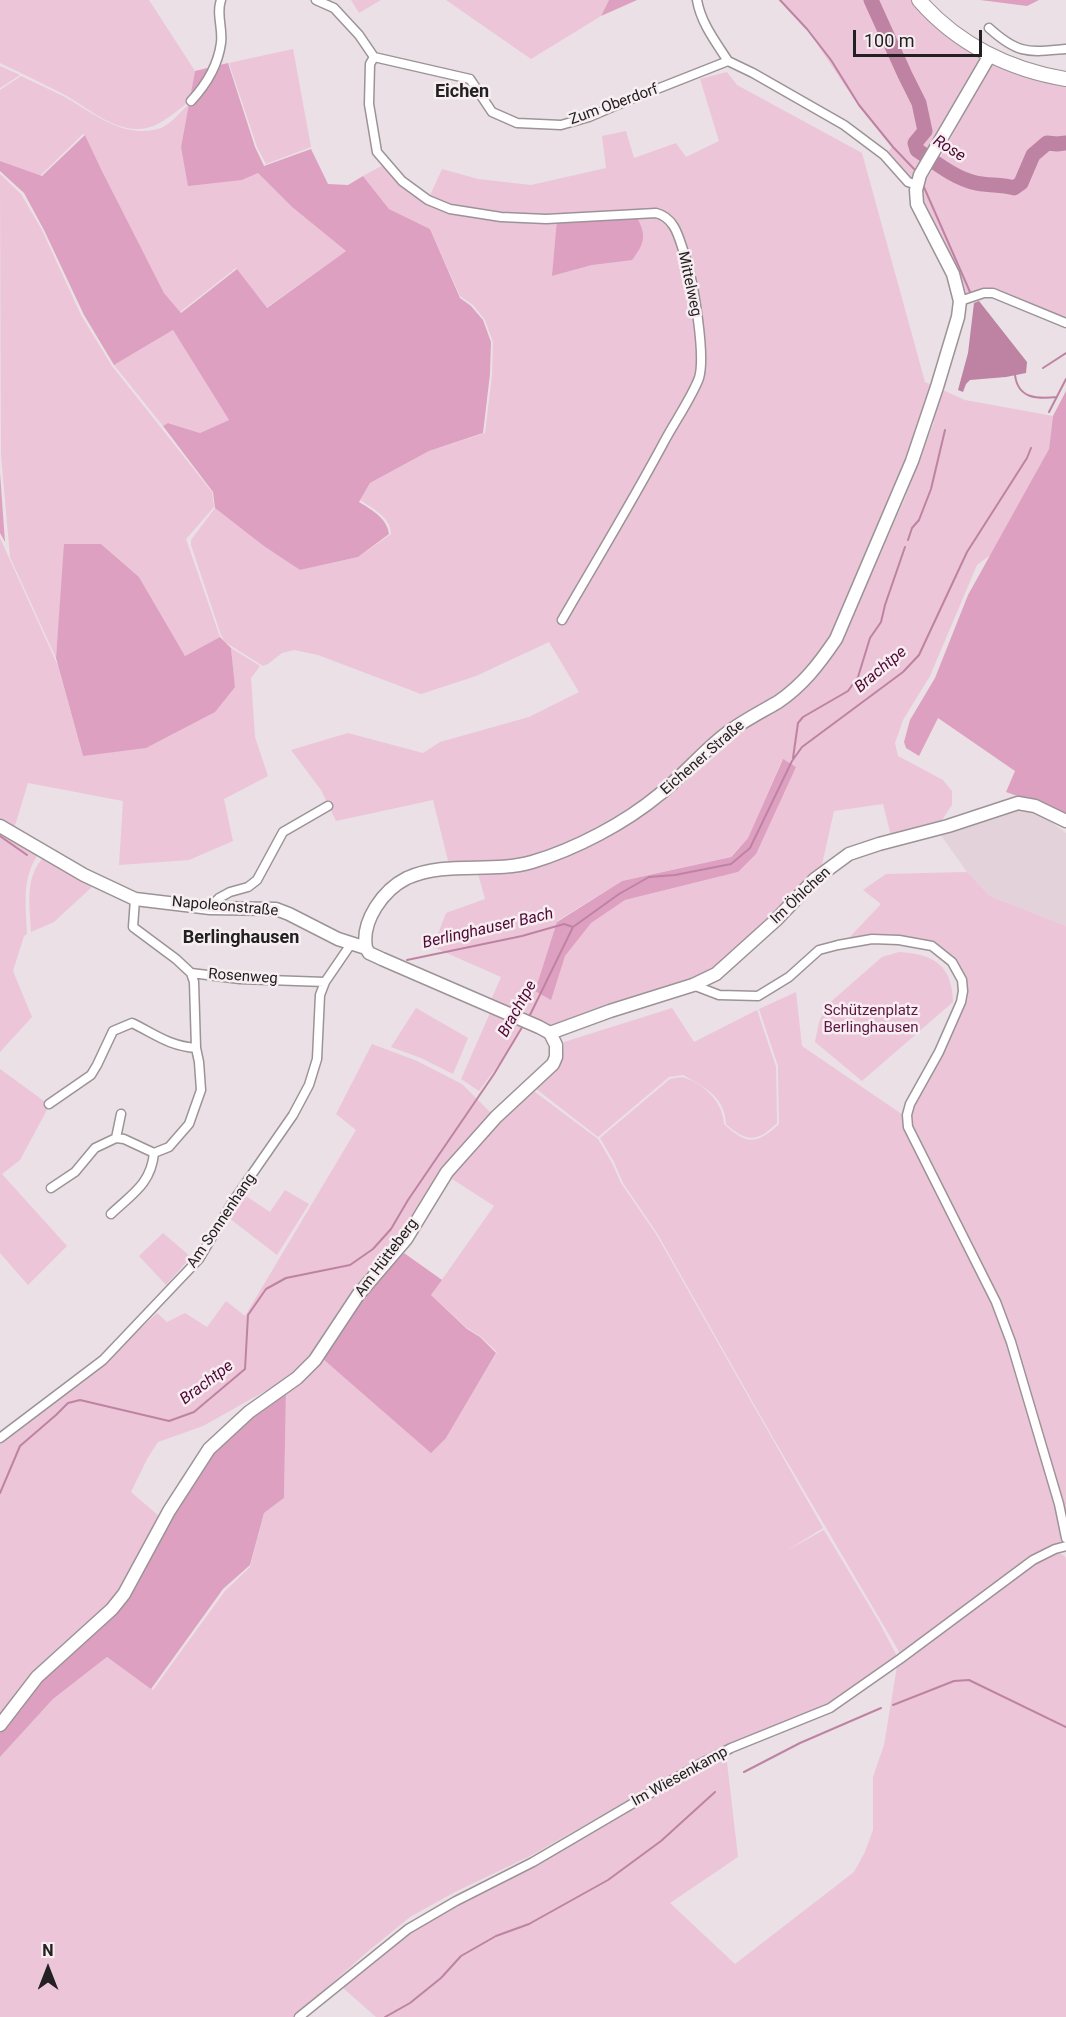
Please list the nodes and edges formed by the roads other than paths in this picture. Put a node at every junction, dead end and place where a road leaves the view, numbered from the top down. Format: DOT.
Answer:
graph roads {
  1 [pos="221,0"];
  2 [pos="316,0"];
  3 [pos="697,0"];
  4 [pos="920,0"];
  5 [pos="989,28"];
  6 [pos="1066,49"];
  7 [pos="1024,51"];
  8 [pos="990,56"];
  9 [pos="374,57"];
  10 [pos="728,61"];
  11 [pos="1019,68"];
  12 [pos="1066,79"];
  13 [pos="191,101"];
  14 [pos="917,185"];
  15 [pos="960,301"];
  16 [pos="1066,323"];
  17 [pos="562,620"];
  18 [pos="328,806"];
  19 [pos="1066,821"];
  20 [pos="0,826"];
  21 [pos="135,899"];
  22 [pos="210,908"];
  23 [pos="351,944"];
  24 [pos="366,948"];
  25 [pos="191,973"];
  26 [pos="326,982"];
  27 [pos="693,985"];
  28 [pos="544,1030"];
  29 [pos="196,1048"];
  30 [pos="49,1104"];
  31 [pos="122,1114"];
  32 [pos="116,1138"];
  33 [pos="154,1153"];
  34 [pos="51,1188"];
  35 [pos="111,1214"];
  36 [pos="0,1438"];
  37 [pos="1066,1538"];
  38 [pos="1066,1546"];
  39 [pos="0,1725"];
  40 [pos="300,2017"];
  1 -- 13 [label="street"];
  2 -- 9 [label="street"];
  3 -- 10 [label="street"];
  4 -- 8 [label="main road"];
  5 -- 7 [label="street"];
  6 -- 7 [label="street"];
  7 -- 11 [label="street"];
  8 -- 11 [label="main road"];
  8 -- 14 [label="main road"];
  9 -- 10 [label="street, Zum Oberdorf"];
  9 -- 17 [label="street, Mittelweg"];
  10 -- 14 [label="street"];
  11 -- 12 [label="main road"];
  14 -- 15 [label="main road"];
  15 -- 16 [label="street"];
  15 -- 24 [label="main road, Eichener Straße"];
  18 -- 22 [label="street"];
  19 -- 27 [label="main road, Im Öhlchen"];
  20 -- 21 [label="main road, Napoleonstraße"];
  21 -- 22 [label="main road, Napoleonstraße"];
  21 -- 25 [label="street, Rosenweg"];
  22 -- 23 [label="main road, Napoleonstraße"];
  23 -- 24 [label="main road, Napoleonstraße"];
  23 -- 26 [label="street, Am Sonnenhang"];
  24 -- 28 [label="main road, Napoleonstraße"];
  25 -- 26 [label="street, Rosenweg"];
  25 -- 29 [label="street"];
  26 -- 36 [label="street, Am Sonnenhang"];
  27 -- 28 [label="main road, Im Öhlchen"];
  27 -- 37 [label="street"];
  28 -- 39 [label="main road, Am Hütteberg"];
  29 -- 30 [label="street"];
  29 -- 33 [label="street"];
  31 -- 32 [label="street"];
  32 -- 33 [label="street"];
  32 -- 34 [label="street"];
  33 -- 35 [label="street"];
  38 -- 40 [label="street, Im Wiesenkamp"];
}
